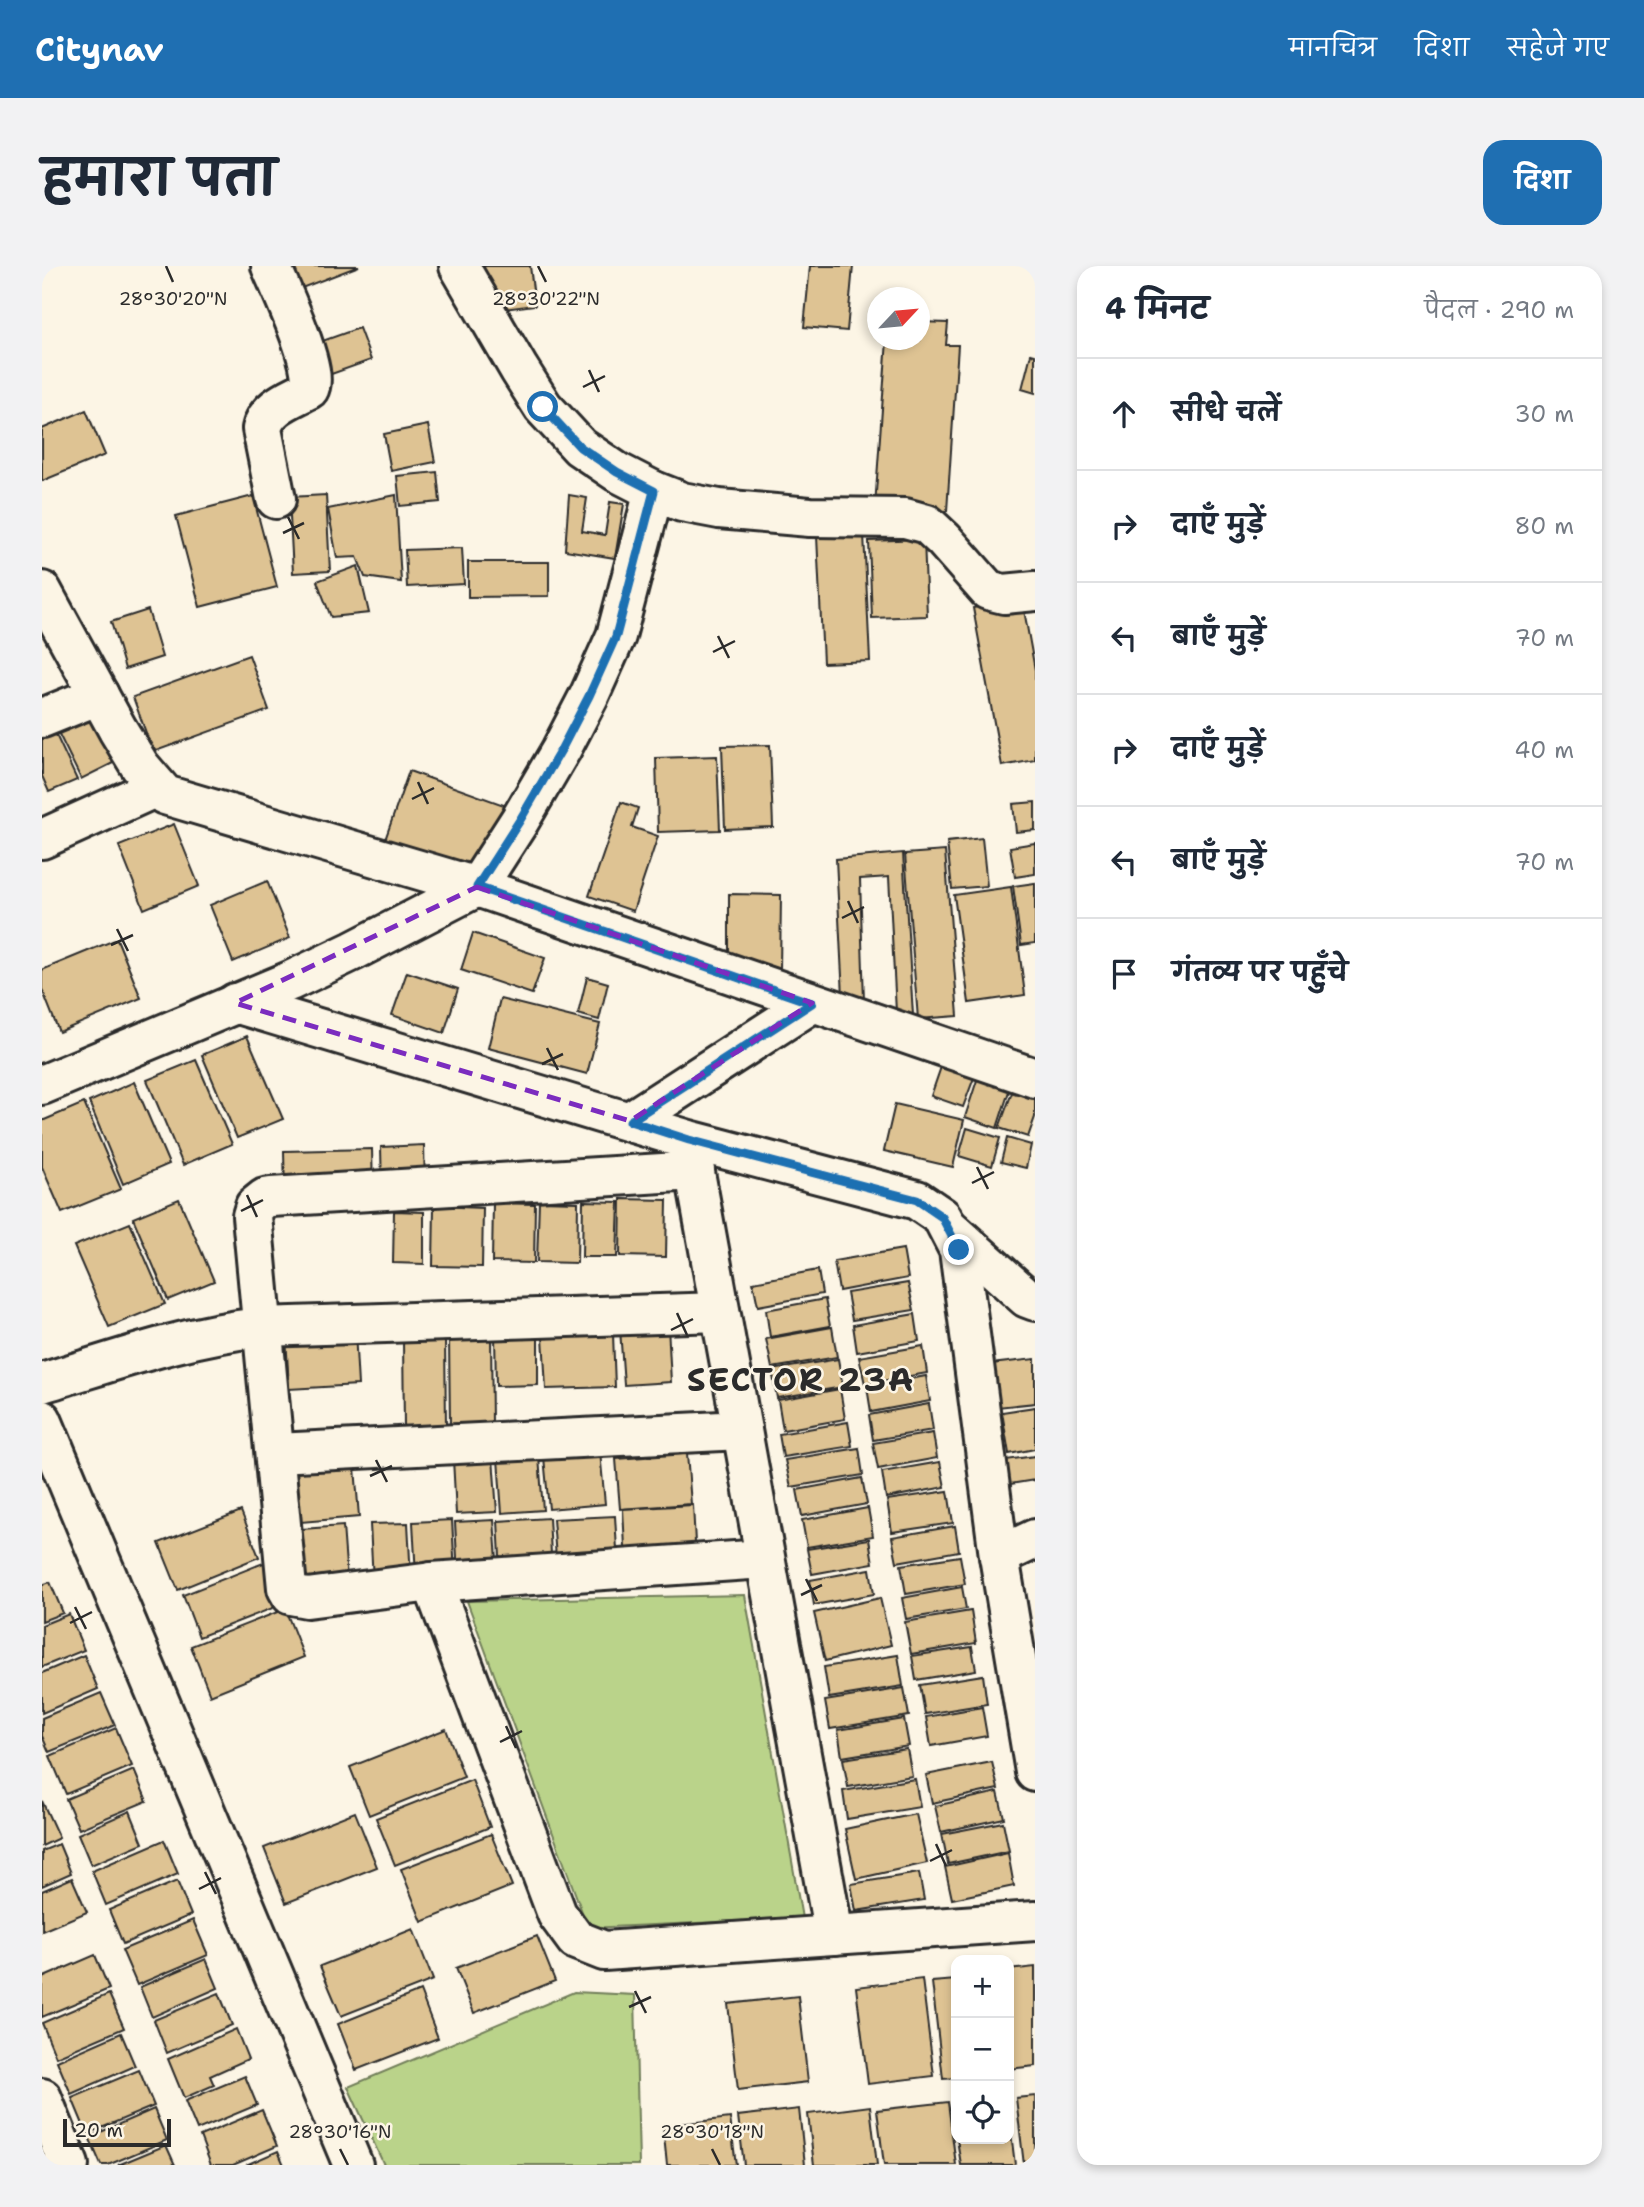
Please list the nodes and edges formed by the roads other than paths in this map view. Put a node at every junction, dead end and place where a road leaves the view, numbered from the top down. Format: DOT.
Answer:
graph roads {
  1 [pos="271,266"];
  2 [pos="459,266"];
  3 [pos="654,491"];
  4 [pos="276,499"];
  5 [pos="42,591"];
  6 [pos="1033,598"];
  7 [pos="99,695"];
  8 [pos="42,718"];
  9 [pos="157,787"];
  10 [pos="42,839"];
  11 [pos="477,887"];
  12 [pos="235,1003"];
  13 [pos="812,1003"];
  14 [pos="1035,1078"];
  15 [pos="42,1085"];
  16 [pos="630,1121"];
  17 [pos="692,1155"];
  18 [pos="946,1226"];
  19 [pos="1035,1301"];
  20 [pos="720,1312"];
  21 [pos="262,1327"];
  22 [pos="42,1383"];
  23 [pos="42,1420"];
  24 [pos="742,1430"];
  25 [pos="276,1452"];
  26 [pos="50,1460"];
  27 [pos="1035,1539"];
  28 [pos="999,1556"];
  29 [pos="764,1559"];
  30 [pos="432,1582"];
  31 [pos="1035,1772"];
  32 [pos="1035,1921"];
  33 [pos="834,1936"];
  34 [pos="42,2098"];
  35 [pos="69,2165"];
  36 [pos="353,2165"];
  1 -- 4 [label="street"];
  2 -- 3 [label="street"];
  3 -- 6 [label="street"];
  3 -- 11 [label="street"];
  5 -- 7 [label="street"];
  7 -- 8 [label="street"];
  7 -- 9 [label="street"];
  9 -- 10 [label="street"];
  9 -- 11 [label="street"];
  11 -- 12 [label="street"];
  11 -- 13 [label="street"];
  12 -- 15 [label="street"];
  12 -- 16 [label="street"];
  13 -- 14 [label="street"];
  13 -- 16 [label="street"];
  16 -- 17 [label="street"];
  17 -- 18 [label="street"];
  17 -- 20 [label="street"];
  17 -- 21 [label="street"];
  18 -- 19 [label="street"];
  18 -- 28 [label="street"];
  20 -- 21 [label="street"];
  20 -- 24 [label="street"];
  21 -- 22 [label="street"];
  21 -- 25 [label="street"];
  23 -- 26 [label="street"];
  24 -- 25 [label="street"];
  24 -- 29 [label="street"];
  25 -- 30 [label="street"];
  26 -- 36 [label="street"];
  27 -- 28 [label="street"];
  28 -- 31 [label="street"];
  29 -- 30 [label="street"];
  29 -- 33 [label="street"];
  30 -- 33 [label="street"];
  32 -- 33 [label="street"];
  34 -- 35 [label="street"];
}
